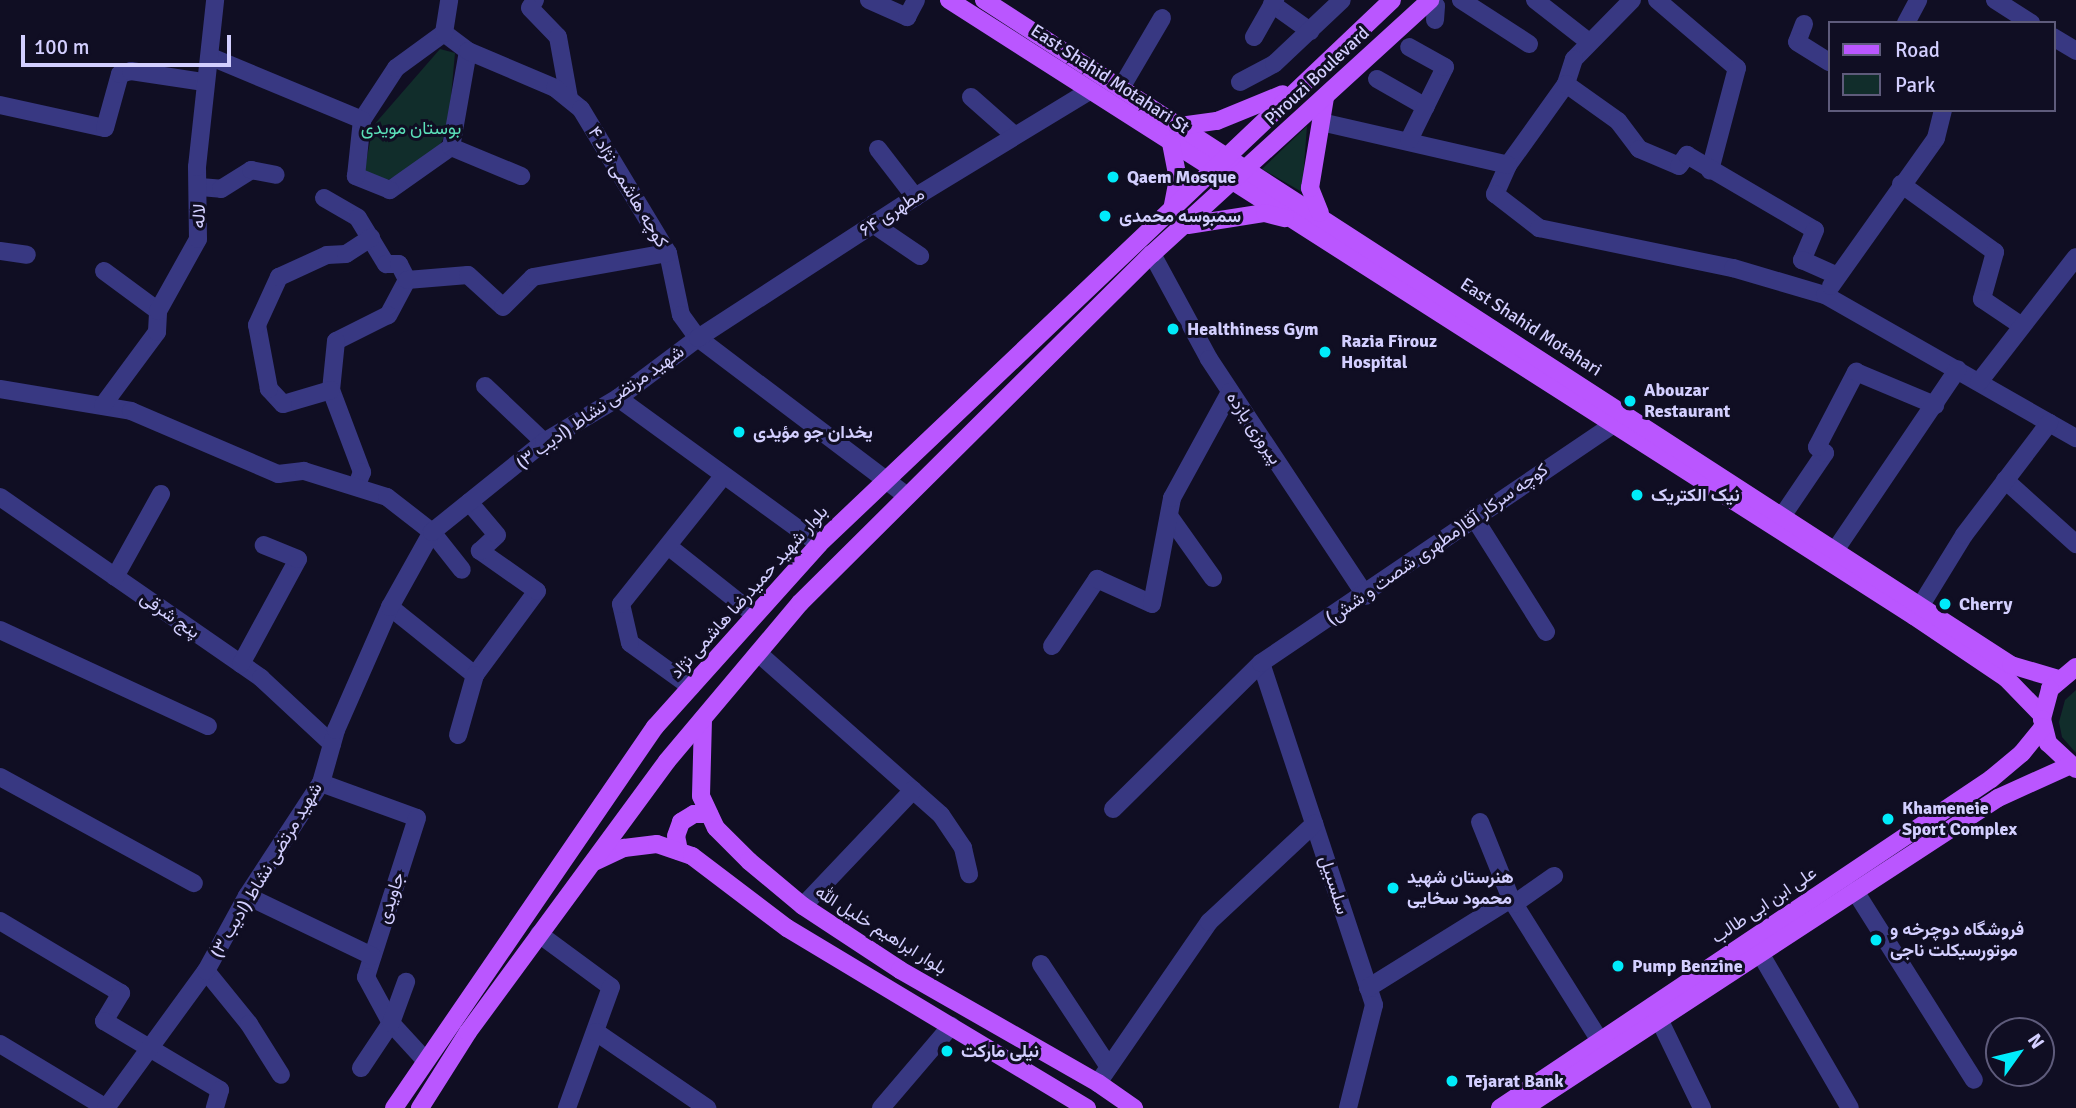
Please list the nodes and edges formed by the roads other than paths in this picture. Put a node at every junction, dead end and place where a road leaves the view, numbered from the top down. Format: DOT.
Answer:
graph roads {
  1 [pos="215,0"];
  2 [pos="449,0"];
  3 [pos="536,0"];
  4 [pos="869,0"];
  5 [pos="916,0"];
  6 [pos="949,0"];
  7 [pos="1342,0"];
  8 [pos="1392,0"];
  9 [pos="1430,0"];
  10 [pos="1461,0"];
  11 [pos="1535,0"];
  12 [pos="1632,0"];
  13 [pos="1657,0"];
  14 [pos="1995,0"];
  15 [pos="987,1"];
  16 [pos="1274,2"];
  17 [pos="1162,18"];
  18 [pos="1435,20"];
  19 [pos="2028,21"];
  20 [pos="1804,24"];
  21 [pos="1310,31"];
  22 [pos="444,33"];
  23 [pos="1254,37"];
  24 [pos="2055,38"];
  25 [pos="1589,42"];
  26 [pos="1529,44"];
  27 [pos="1409,47"];
  28 [pos="468,51"];
  29 [pos="2076,51"];
  30 [pos="211,57"];
  31 [pos="1828,61"];
  32 [pos="1307,79"];
  33 [pos="1377,79"];
  34 [pos="204,82"];
  35 [pos="1240,82"];
  36 [pos="1566,84"];
  37 [pos="1121,88"];
  38 [pos="1089,90"];
  39 [pos="1329,93"];
  40 [pos="971,97"];
  41 [pos="569,99"];
  42 [pos="0,105"];
  43 [pos="1426,107"];
  44 [pos="1942,112"];
  45 [pos="362,120"];
  46 [pos="1321,122"];
  47 [pos="1180,127"];
  48 [pos="1014,135"];
  49 [pos="1409,140"];
  50 [pos="1171,143"];
  51 [pos="451,147"];
  52 [pos="878,149"];
  53 [pos="1226,155"];
  54 [pos="1212,169"];
  55 [pos="1249,169"];
  56 [pos="1710,170"];
  57 [pos="1505,171"];
  58 [pos="276,175"];
  59 [pos="521,176"];
  60 [pos="1233,183"];
  61 [pos="1901,184"];
  62 [pos="200,187"];
  63 [pos="915,197"];
  64 [pos="324,198"];
  65 [pos="1171,211"];
  66 [pos="1314,219"];
  67 [pos="873,224"];
  68 [pos="1184,226"];
  69 [pos="371,238"];
  70 [pos="0,251"];
  71 [pos="668,253"];
  72 [pos="1152,254"];
  73 [pos="27,255"];
  74 [pos="920,256"];
  75 [pos="2076,257"];
  76 [pos="104,271"];
  77 [pos="1838,276"];
  78 [pos="407,280"];
  79 [pos="1825,295"];
  80 [pos="158,312"];
  81 [pos="2022,326"];
  82 [pos="698,338"];
  83 [pos="1958,369"];
  84 [pos="1979,382"];
  85 [pos="485,386"];
  86 [pos="0,389"];
  87 [pos="331,390"];
  88 [pos="1230,392"];
  89 [pos="618,398"];
  90 [pos="103,405"];
  91 [pos="1935,405"];
  92 [pos="2049,423"];
  93 [pos="1614,424"];
  94 [pos="2076,438"];
  95 [pos="544,442"];
  96 [pos="723,476"];
  97 [pos="885,476"];
  98 [pos="2005,480"];
  99 [pos="358,485"];
  100 [pos="161,494"];
  101 [pos="907,496"];
  102 [pos="0,497"];
  103 [pos="469,502"];
  104 [pos="1783,515"];
  105 [pos="1169,516"];
  106 [pos="1473,516"];
  107 [pos="432,532"];
  108 [pos="819,544"];
  109 [pos="2076,544"];
  110 [pos="264,545"];
  111 [pos="668,546"];
  112 [pos="1836,549"];
  113 [pos="462,570"];
  114 [pos="115,577"];
  115 [pos="1213,578"];
  116 [pos="1366,596"];
  117 [pos="1921,605"];
  118 [pos="390,607"];
  119 [pos="755,615"];
  120 [pos="0,629"];
  121 [pos="1546,632"];
  122 [pos="1052,646"];
  123 [pos="758,653"];
  124 [pos="1261,663"];
  125 [pos="241,664"];
  126 [pos="2076,667"];
  127 [pos="474,675"];
  128 [pos="2059,679"];
  129 [pos="691,687"];
  130 [pos="703,719"];
  131 [pos="2043,721"];
  132 [pos="208,726"];
  133 [pos="458,735"];
  134 [pos="332,744"];
  135 [pos="2073,768"];
  136 [pos="0,777"];
  137 [pos="321,783"];
  138 [pos="913,790"];
  139 [pos="1113,808"];
  140 [pos="709,814"];
  141 [pos="1480,822"];
  142 [pos="1314,824"];
  143 [pos="679,851"];
  144 [pos="593,862"];
  145 [pos="969,874"];
  146 [pos="1554,876"];
  147 [pos="194,883"];
  148 [pos="1854,891"];
  149 [pos="247,896"];
  150 [pos="1512,902"];
  151 [pos="803,906"];
  152 [pos="0,921"];
  153 [pos="539,934"];
  154 [pos="1760,953"];
  155 [pos="372,956"];
  156 [pos="1041,964"];
  157 [pos="206,971"];
  158 [pos="406,982"];
  159 [pos="1368,988"];
  160 [pos="1659,1019"];
  161 [pos="391,1023"];
  162 [pos="951,1026"];
  163 [pos="596,1032"];
  164 [pos="1600,1041"];
  165 [pos="0,1044"];
  166 [pos="150,1052"];
  167 [pos="425,1060"];
  168 [pos="1109,1067"];
  169 [pos="361,1068"];
  170 [pos="281,1075"];
  171 [pos="1974,1080"];
  172 [pos="1098,1083"];
  173 [pos="1082,1106"];
  174 [pos="106,1108"];
  175 [pos="215,1108"];
  176 [pos="394,1108"];
  177 [pos="420,1108"];
  178 [pos="567,1108"];
  179 [pos="707,1108"];
  180 [pos="881,1108"];
  181 [pos="1134,1108"];
  182 [pos="1348,1108"];
  183 [pos="1500,1108"];
  184 [pos="1524,1108"];
  185 [pos="1702,1108"];
  186 [pos="1850,1108"];
  1 -- 30 [label="street, لاله"];
  2 -- 22 [label="street"];
  3 -- 41 [label="street"];
  4 -- 5 [label="street"];
  6 -- 38 [label="main road, East Shahid Motahari St"];
  7 -- 21 [label="street"];
  8 -- 32 [label="main road, Pirouzi Boulevard"];
  9 -- 18 [label="street"];
  9 -- 39 [label="main road, Pirouzi Boulevard"];
  10 -- 26 [label="street"];
  11 -- 25 [label="street"];
  12 -- 25 [label="street"];
  13 -- 56 [label="street"];
  14 -- 19 [label="street"];
  15 -- 37 [label="main road, East Shahid Motahari"];
  16 -- 21 [label="street"];
  16 -- 23 [label="street"];
  17 -- 37 [label="street"];
  20 -- 31 [label="street"];
  21 -- 35 [label="street"];
  22 -- 28 [label="street"];
  22 -- 45 [label="street"];
  24 -- 29 [label="street"];
  25 -- 36 [label="street"];
  27 -- 43 [label="street"];
  28 -- 41 [label="street"];
  28 -- 51 [label="street"];
  30 -- 34 [label="street, لاله"];
  30 -- 45 [label="street"];
  32 -- 39 [label="main road"];
  32 -- 47 [label="main road"];
  32 -- 53 [label="main road, Pirouzi Boulevard"];
  33 -- 43 [label="street"];
  34 -- 42 [label="street"];
  34 -- 62 [label="street, لاله"];
  36 -- 56 [label="street"];
  36 -- 57 [label="street"];
  37 -- 47 [label="main road, East Shahid Motahari"];
  38 -- 48 [label="street, مطهری ۶۴"];
  38 -- 50 [label="main road, East Shahid Motahari St"];
  39 -- 46 [label="main road"];
  39 -- 55 [label="main road, Pirouzi Boulevard"];
  40 -- 48 [label="street"];
  41 -- 71 [label="street, کوچه هاشمی نژاد ۴"];
  43 -- 49 [label="street"];
  44 -- 61 [label="street"];
  45 -- 51 [label="street"];
  46 -- 49 [label="street"];
  46 -- 66 [label="main road"];
  47 -- 53 [label="main road, East Shahid Motahari"];
  48 -- 63 [label="street, مطهری ۶۴"];
  49 -- 57 [label="street"];
  50 -- 54 [label="main road, East Shahid Motahari St"];
  50 -- 65 [label="main road"];
  51 -- 59 [label="street"];
  52 -- 63 [label="street"];
  53 -- 54 [label="main road, Pirouzi Boulevard"];
  53 -- 55 [label="main road, East Shahid Motahari"];
  54 -- 60 [label="main road, East Shahid Motahari"];
  54 -- 65 [label="main road, بلوار شهید حمیدرضا هاشمی نژاد"];
  55 -- 60 [label="main road, Pirouzi Boulevard"];
  55 -- 66 [label="main road, East Shahid Motahari"];
  56 -- 77 [label="street"];
  57 -- 79 [label="street"];
  58 -- 62 [label="street"];
  60 -- 66 [label="main road, East Shahid Motahari"];
  60 -- 68 [label="main road"];
  61 -- 77 [label="street"];
  61 -- 81 [label="street"];
  62 -- 80 [label="street, لاله"];
  63 -- 67 [label="street, مطهری ۶۴"];
  64 -- 69 [label="street"];
  65 -- 97 [label="main road, بلوار شهید حمیدرضا هاشمی نژاد"];
  66 -- 68 [label="main road"];
  66 -- 93 [label="main road, East Shahid Motahari"];
  66 -- 104 [label="main road, East Shahid Motahari"];
  67 -- 74 [label="street"];
  67 -- 82 [label="street, مطهری ۶۴"];
  68 -- 72 [label="main road"];
  69 -- 78 [label="street"];
  69 -- 87 [label="street"];
  70 -- 73 [label="street"];
  71 -- 78 [label="street"];
  71 -- 82 [label="street, کوچه هاشمی نژاد ۴"];
  72 -- 88 [label="street, پیروزی یازده"];
  72 -- 101 [label="main road"];
  75 -- 81 [label="street"];
  76 -- 80 [label="street"];
  77 -- 79 [label="street"];
  78 -- 87 [label="street"];
  79 -- 83 [label="street"];
  80 -- 90 [label="street, لاله"];
  81 -- 84 [label="street"];
  82 -- 89 [label="street, شهید مرتضی نشاط (ادیب ۳)"];
  82 -- 97 [label="street, کوچه هاشمی نژاد ۴"];
  83 -- 84 [label="street"];
  83 -- 91 [label="street"];
  84 -- 92 [label="street"];
  85 -- 95 [label="street"];
  86 -- 90 [label="street"];
  87 -- 99 [label="street"];
  88 -- 105 [label="street"];
  88 -- 116 [label="street, پیروزی یازده"];
  89 -- 95 [label="street, شهید مرتضی نشاط (ادیب ۳)"];
  89 -- 96 [label="street"];
  90 -- 99 [label="street"];
  91 -- 104 [label="street"];
  91 -- 112 [label="street"];
  92 -- 94 [label="street"];
  92 -- 98 [label="street"];
  93 -- 106 [label="street, (مطهری شصت و شش)کوچه سرکار آقا"];
  93 -- 131 [label="main road, East Shahid Motahari"];
  95 -- 103 [label="street, شهید مرتضی نشاط (ادیب ۳)"];
  96 -- 108 [label="street"];
  96 -- 111 [label="street"];
  97 -- 101 [label="street, کوچه هاشمی نژاد ۴"];
  97 -- 108 [label="main road, بلوار شهید حمیدرضا هاشمی نژاد"];
  98 -- 109 [label="street"];
  98 -- 117 [label="street"];
  99 -- 107 [label="street"];
  100 -- 114 [label="street"];
  101 -- 123 [label="main road"];
  102 -- 114 [label="street, پنج شرقی"];
  103 -- 107 [label="street, شهید مرتضی نشاط (ادیب ۳)"];
  103 -- 127 [label="street"];
  104 -- 112 [label="main road, East Shahid Motahari"];
  105 -- 115 [label="street"];
  105 -- 122 [label="street"];
  106 -- 116 [label="street, (مطهری شصت و شش)کوچه سرکار آقا"];
  106 -- 121 [label="street"];
  107 -- 113 [label="street"];
  107 -- 118 [label="street, شهید مرتضی نشاط (ادیب ۳)"];
  108 -- 119 [label="main road, بلوار شهید حمیدرضا هاشمی نژاد"];
  110 -- 125 [label="street"];
  111 -- 119 [label="street"];
  111 -- 129 [label="street"];
  112 -- 117 [label="main road, East Shahid Motahari"];
  114 -- 125 [label="street, پنج شرقی"];
  116 -- 124 [label="street, (مطهری شصت و شش)کوچه سرکار آقا"];
  117 -- 128 [label="main road, East Shahid Motahari"];
  118 -- 127 [label="street"];
  118 -- 134 [label="street, شهید مرتضی نشاط (ادیب ۳)"];
  119 -- 129 [label="main road, بلوار شهید حمیدرضا هاشمی نژاد"];
  120 -- 132 [label="street"];
  123 -- 130 [label="main road"];
  123 -- 138 [label="street"];
  124 -- 139 [label="street, (مطهری شصت و شش)کوچه سرکار آقا"];
  124 -- 142 [label="street, سلسبیل"];
  125 -- 134 [label="street, پنج شرقی"];
  126 -- 128 [label="main road"];
  127 -- 133 [label="street"];
  128 -- 131 [label="main road, علی ابن ابی طالب"];
  129 -- 167 [label="main road, بلوار شهید حمیدرضا هاشمی نژاد"];
  130 -- 140 [label="main road, بلوار ابراهیم خلیل الله"];
  130 -- 144 [label="main road"];
  131 -- 135 [label="main road, East Shahid Motahari"];
  131 -- 164 [label="main road, علی ابن ابی طالب"];
  134 -- 137 [label="street, شهید مرتضی نشاط (ادیب ۳)"];
  135 -- 148 [label="main road, علی ابن ابی طالب"];
  136 -- 147 [label="street"];
  137 -- 149 [label="street, شهید مرتضی نشاط (ادیب ۳)"];
  137 -- 155 [label="street, جاویدی"];
  138 -- 145 [label="street"];
  138 -- 151 [label="street"];
  140 -- 143 [label="main road"];
  140 -- 151 [label="main road, بلوار ابراهیم خلیل الله"];
  141 -- 150 [label="street"];
  142 -- 159 [label="street, سلسبیل"];
  142 -- 168 [label="street"];
  143 -- 144 [label="main road"];
  143 -- 162 [label="main road"];
  144 -- 153 [label="main road"];
  146 -- 150 [label="street"];
  148 -- 154 [label="main road, علی ابن ابی طالب"];
  148 -- 171 [label="street"];
  149 -- 155 [label="street"];
  149 -- 157 [label="street, شهید مرتضی نشاط (ادیب ۳)"];
  150 -- 159 [label="street"];
  150 -- 164 [label="street"];
  151 -- 172 [label="main road, بلوار ابراهیم خلیل الله"];
  152 -- 166 [label="street"];
  153 -- 163 [label="street"];
  153 -- 177 [label="main road"];
  154 -- 160 [label="main road, علی ابن ابی طالب"];
  154 -- 186 [label="street"];
  155 -- 161 [label="street, جاویدی"];
  156 -- 168 [label="street"];
  157 -- 166 [label="street, شهید مرتضی نشاط (ادیب ۳)"];
  157 -- 170 [label="street"];
  158 -- 161 [label="street"];
  159 -- 182 [label="street, سلسبیل"];
  160 -- 184 [label="main road, علی ابن ابی طالب"];
  160 -- 185 [label="street"];
  161 -- 167 [label="street, جاویدی"];
  161 -- 169 [label="street"];
  162 -- 173 [label="main road"];
  162 -- 180 [label="street"];
  163 -- 178 [label="street"];
  163 -- 179 [label="street"];
  164 -- 183 [label="main road, علی ابن ابی طالب"];
  165 -- 174 [label="street"];
  166 -- 174 [label="street, شهید مرتضی نشاط (ادیب ۳)"];
  166 -- 175 [label="street"];
  167 -- 176 [label="main road, بلوار شهید حمیدرضا هاشمی نژاد"];
  168 -- 172 [label="street"];
  172 -- 181 [label="main road, بلوار ابراهیم خلیل الله"];
}
